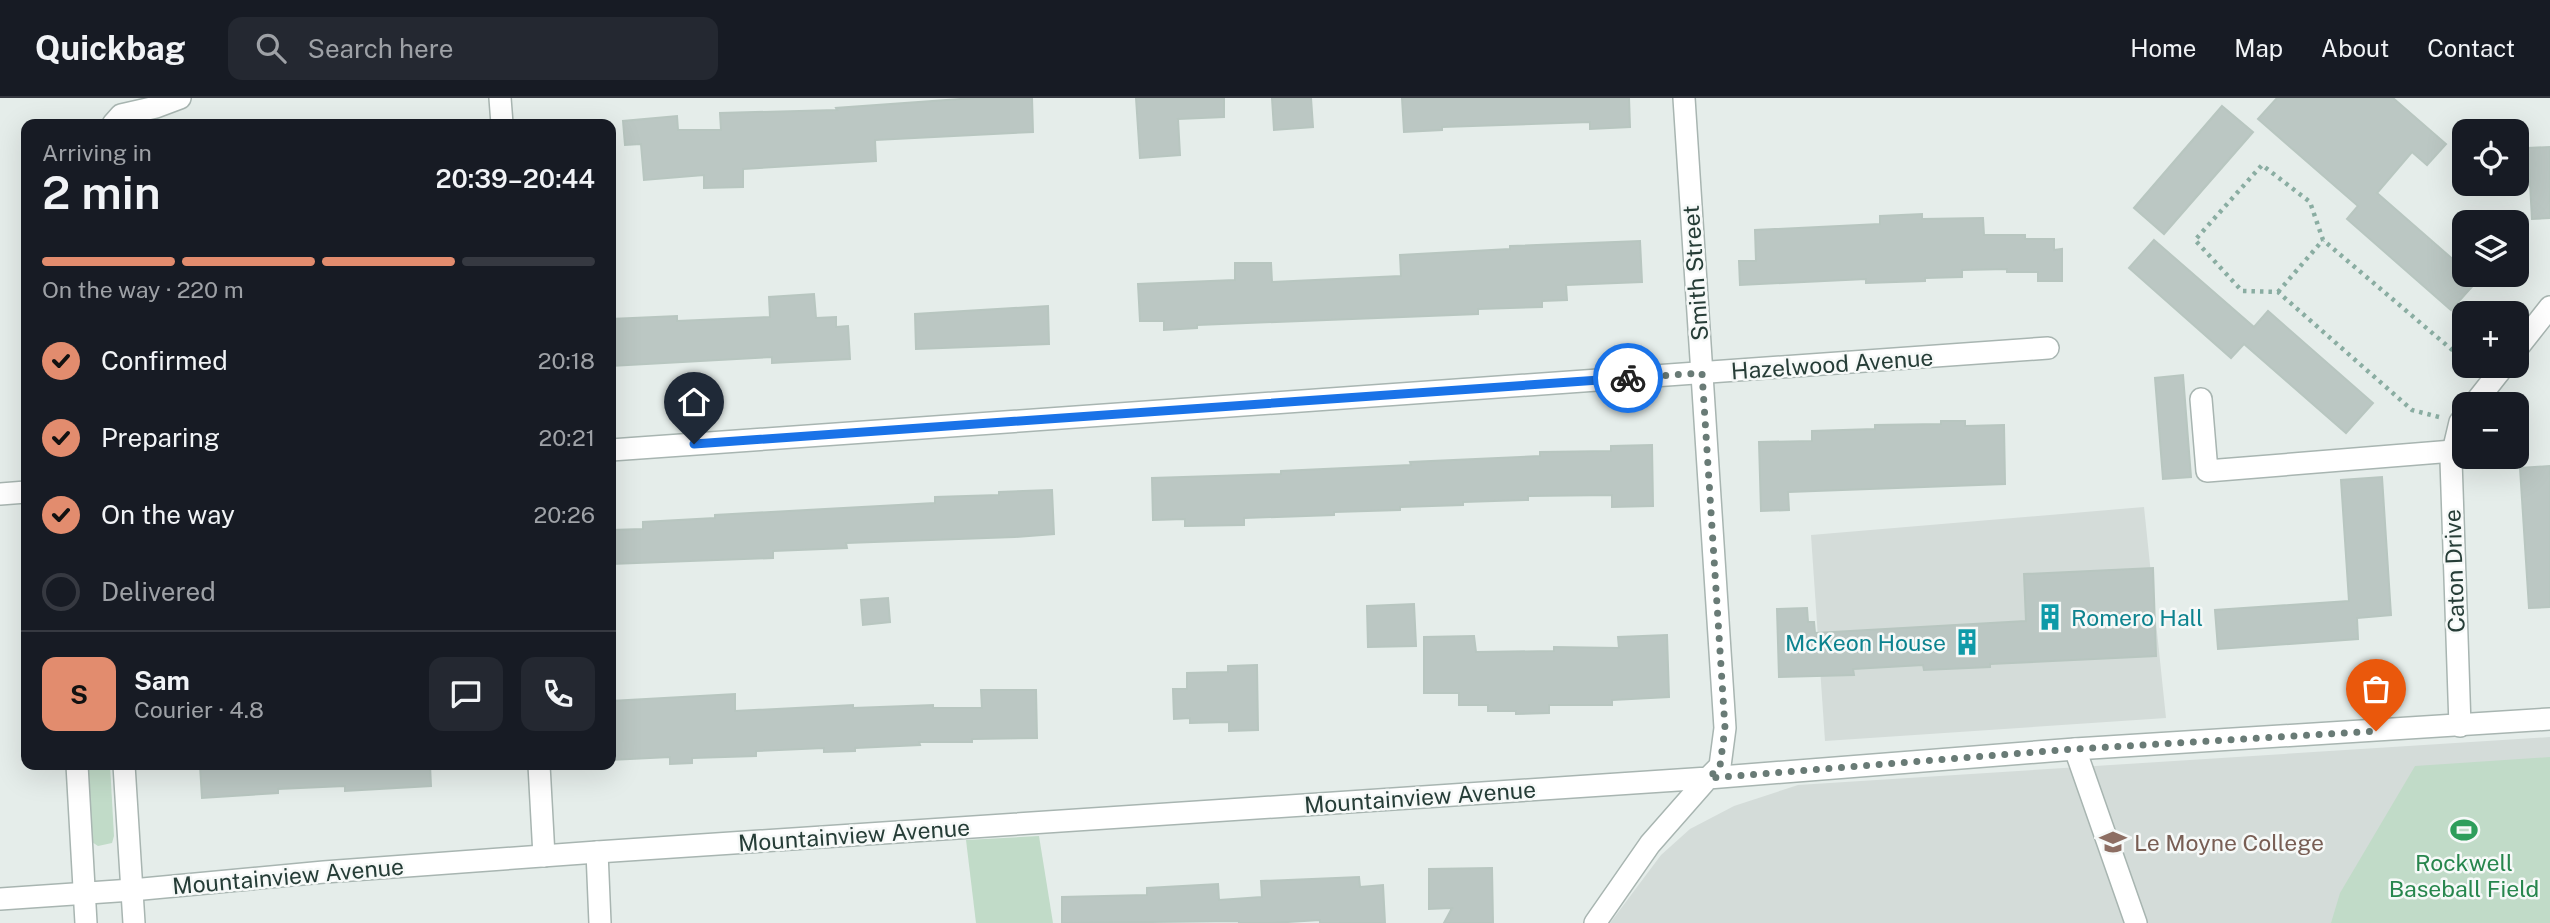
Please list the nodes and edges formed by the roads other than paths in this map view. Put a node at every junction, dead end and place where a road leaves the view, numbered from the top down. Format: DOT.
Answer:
graph roads {
  1 [pos="180,98"];
  2 [pos="500,98"];
  3 [pos="1684,98"];
  4 [pos="151,116"];
  5 [pos="117,119"];
  6 [pos="502,119"];
  7 [pos="2550,307"];
  8 [pos="2529,334"];
  9 [pos="2048,348"];
  10 [pos="1702,373"];
  11 [pos="2495,378"];
  12 [pos="2483,392"];
  13 [pos="2201,399"];
  14 [pos="616,450"];
  15 [pos="2452,451"];
  16 [pos="2452,456"];
  17 [pos="21,492"];
  18 [pos="0,494"];
  19 [pos="2550,719"];
  20 [pos="2460,726"];
  21 [pos="2075,749"];
  22 [pos="77,770"];
  23 [pos="124,770"];
  24 [pos="539,770"];
  25 [pos="1709,778"];
  26 [pos="597,852"];
  27 [pos="544,856"];
  28 [pos="132,890"];
  29 [pos="84,893"];
  30 [pos="0,900"];
  31 [pos="86,923"];
  32 [pos="134,923"];
  33 [pos="600,923"];
  34 [pos="1595,923"];
  35 [pos="2136,923"];
  1 -- 4 [label="street"];
  2 -- 6 [label="street"];
  3 -- 10 [label="street, Smith Street"];
  4 -- 5 [label="street"];
  7 -- 8 [label="street"];
  9 -- 10 [label="street, Hazelwood Avenue"];
  10 -- 14 [label="street, Hazelwood Avenue"];
  10 -- 25 [label="street, Smith Street"];
  11 -- 12 [label="street"];
  13 -- 15 [label="street"];
  16 -- 20 [label="street, Caton Drive"];
  17 -- 18 [label="street"];
  19 -- 20 [label="street, Mountainview Avenue"];
  20 -- 21 [label="street, Mountainview Avenue"];
  21 -- 25 [label="street, Mountainview Avenue"];
  21 -- 35 [label="street"];
  22 -- 29 [label="street"];
  23 -- 28 [label="street"];
  24 -- 27 [label="street"];
  25 -- 26 [label="street, Mountainview Avenue"];
  25 -- 34 [label="street, Smith Street"];
  26 -- 27 [label="street, Mountainview Avenue"];
  26 -- 33 [label="street"];
  27 -- 28 [label="street, Mountainview Avenue"];
  28 -- 29 [label="street, Mountainview Avenue"];
  28 -- 32 [label="street"];
  29 -- 30 [label="street, Mountainview Avenue"];
  29 -- 31 [label="street"];
}
